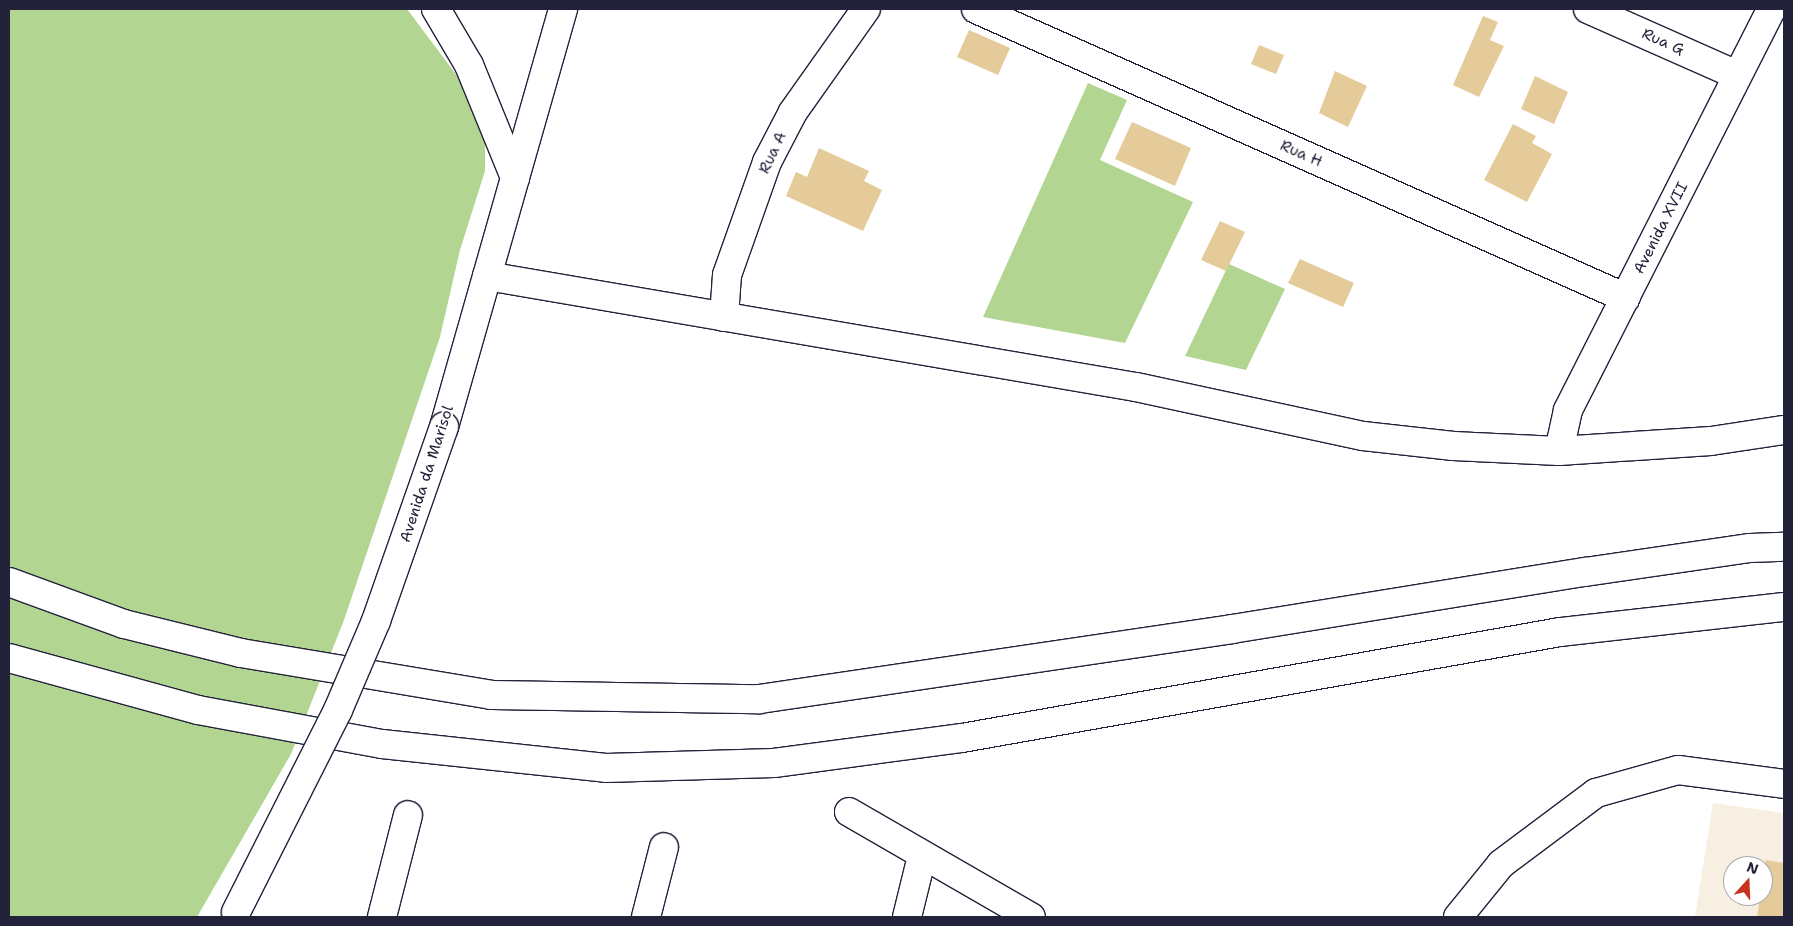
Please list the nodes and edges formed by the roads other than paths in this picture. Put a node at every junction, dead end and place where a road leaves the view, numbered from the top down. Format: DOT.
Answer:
graph roads {
  1 [pos="436,9"];
  2 [pos="564,9"];
  3 [pos="866,9"];
  4 [pos="976,9"];
  5 [pos="1588,9"];
  6 [pos="1771,9"];
  7 [pos="1738,75"];
  8 [pos="515,178"];
  9 [pos="487,276"];
  10 [pos="1626,298"];
  11 [pos="724,317"];
  12 [pos="1784,430"];
  13 [pos="1559,450"];
  14 [pos="1784,547"];
  15 [pos="9,582"];
  16 [pos="1784,607"];
  17 [pos="9,658"];
  18 [pos="1784,784"];
  19 [pos="849,812"];
  20 [pos="408,815"];
  21 [pos="664,847"];
  22 [pos="922,856"];
  23 [pos="234,915"];
  24 [pos="382,917"];
  25 [pos="646,917"];
  26 [pos="907,917"];
  27 [pos="1031,917"];
  28 [pos="1458,917"];
  1 -- 8 [label="main road"];
  2 -- 8 [label="main road, Avenida da Marisol"];
  3 -- 11 [label="main road, Rua A"];
  4 -- 10 [label="main road, Rua H"];
  5 -- 7 [label="main road, Rua G"];
  6 -- 7 [label="main road, Avenida XVII"];
  7 -- 10 [label="main road, Avenida XVII"];
  8 -- 9 [label="main road, Avenida da Marisol"];
  9 -- 11 [label="main road"];
  9 -- 23 [label="main road, Avenida da Marisol, bridge"];
  10 -- 13 [label="main road, Avenida XVII"];
  11 -- 13 [label="main road"];
  12 -- 13 [label="main road"];
  14 -- 15 [label="main road"];
  16 -- 17 [label="main road"];
  18 -- 28 [label="main road"];
  19 -- 22 [label="main road"];
  20 -- 24 [label="main road"];
  21 -- 25 [label="main road"];
  22 -- 26 [label="main road"];
  22 -- 27 [label="main road"];
}
